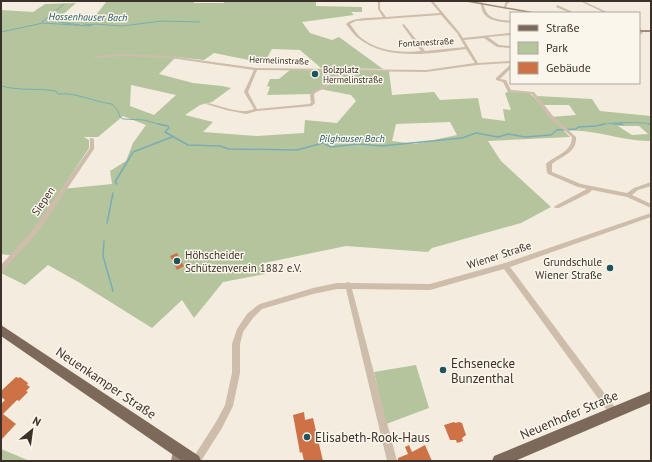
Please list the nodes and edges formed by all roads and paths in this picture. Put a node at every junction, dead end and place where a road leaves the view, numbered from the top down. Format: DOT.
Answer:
graph roads {
  1 [pos="431,1"];
  2 [pos="464,1"];
  3 [pos="511,1"];
  4 [pos="580,1"];
  5 [pos="379,2"];
  6 [pos="480,2"];
  7 [pos="557,6"];
  8 [pos="505,7"];
  9 [pos="525,12"];
  10 [pos="570,12"];
  11 [pos="605,12"];
  12 [pos="441,14"];
  13 [pos="384,17"];
  14 [pos="510,22"];
  15 [pos="404,25"];
  16 [pos="640,31"];
  17 [pos="650,32"];
  18 [pos="510,34"];
  19 [pos="485,37"];
  20 [pos="462,39"];
  21 [pos="510,47"];
  22 [pos="467,48"];
  23 [pos="423,51"];
  24 [pos="95,57"];
  25 [pos="510,62"];
  26 [pos="477,64"];
  27 [pos="510,67"];
  28 [pos="256,69"];
  29 [pos="348,70"];
  30 [pos="208,104"];
  31 [pos="256,110"];
  32 [pos="92,139"];
  33 [pos="651,184"];
  34 [pos="591,188"];
  35 [pos="628,195"];
  36 [pos="651,206"];
  37 [pos="557,208"];
  38 [pos="651,214"];
  39 [pos="505,266"];
  40 [pos="1,269"];
  41 [pos="348,285"];
  42 [pos="1,330"];
  43 [pos="651,397"];
  44 [pos="614,413"];
  45 [pos="178,456"];
  46 [pos="195,461"];
  47 [pos="392,461"];
  48 [pos="499,461"];
  1 -- 12 [label="street"];
  2 -- 6 [label="street"];
  3 -- 8 [label="street"];
  4 -- 11 [label="street"];
  5 -- 13 [label="street"];
  6 -- 8 [label="street"];
  6 -- 14 [label="street"];
  7 -- 10 [label="street"];
  8 -- 9 [label="street"];
  12 -- 13 [label="street, Fontanestraße"];
  12 -- 20 [label="street"];
  13 -- 23 [label="street, Fontanestraße"];
  15 -- 23 [label="street"];
  16 -- 17 [label="street"];
  18 -- 19 [label="street"];
  19 -- 20 [label="street"];
  19 -- 21 [label="street"];
  20 -- 22 [label="street"];
  22 -- 23 [label="street, Fontanestraße"];
  22 -- 26 [label="street"];
  24 -- 28 [label="street, Hermelinstraße"];
  25 -- 26 [label="street, Hermelinstraße"];
  26 -- 29 [label="street, Hermelinstraße"];
  27 -- 34 [label="street"];
  28 -- 29 [label="street, Hermelinstraße"];
  28 -- 31 [label="street"];
  29 -- 31 [label="street"];
  30 -- 31 [label="street"];
  32 -- 40 [label="street, Siepen"];
  33 -- 35 [label="street"];
  34 -- 35 [label="street"];
  34 -- 37 [label="street"];
  35 -- 36 [label="street"];
  38 -- 39 [label="street, Wiener Straße"];
  39 -- 41 [label="street, Wiener Straße"];
  39 -- 44 [label="street"];
  41 -- 46 [label="street, Wiener Straße"];
  41 -- 47 [label="street"];
  42 -- 45 [label="main road, Neuenkamper Straße"];
  43 -- 44 [label="main road, Neuenhofer Straße"];
  44 -- 48 [label="main road, Neuenhofer Straße"];
  45 -- 46 [label="main road, Neuenkamper Straße"];
}
